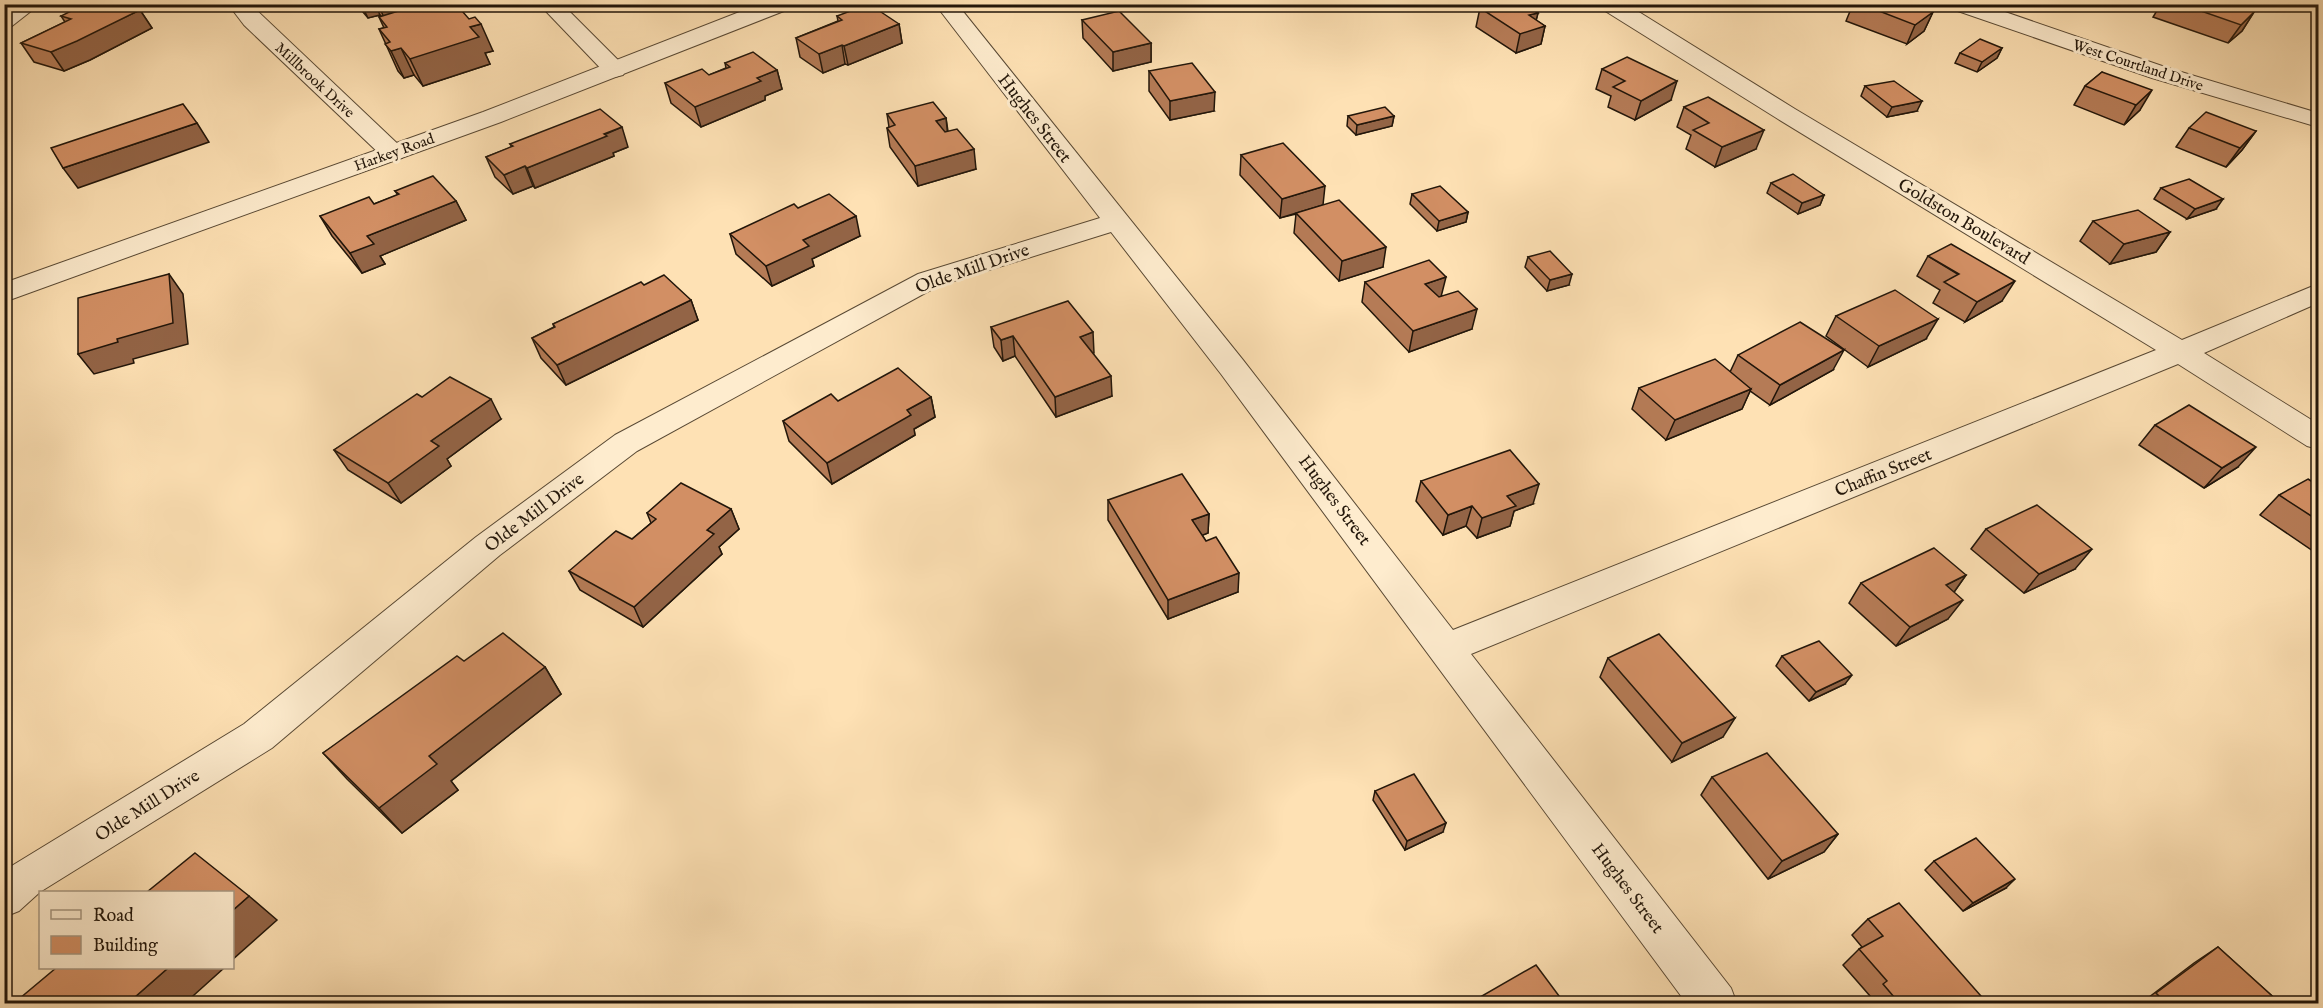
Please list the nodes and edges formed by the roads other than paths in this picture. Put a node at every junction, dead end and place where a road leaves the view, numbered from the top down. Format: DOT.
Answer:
graph roads {
  1 [pos="30,4"];
  2 [pos="238,4"];
  3 [pos="549,4"];
  4 [pos="781,4"];
  5 [pos="945,4"];
  6 [pos="1610,4"];
  7 [pos="1960,4"];
  8 [pos="4,21"];
  9 [pos="615,70"];
  10 [pos="2319,120"];
  11 [pos="393,153"];
  12 [pos="1117,221"];
  13 [pos="4,293"];
  14 [pos="2319,293"];
  15 [pos="2182,351"];
  16 [pos="2319,438"];
  17 [pos="1447,648"];
  18 [pos="4,897"];
  19 [pos="1715,1004"];
  1 -- 8 [label="street"];
  2 -- 11 [label="street, Millbrook Drive"];
  3 -- 9 [label="street"];
  4 -- 9 [label="street, Harkey Road"];
  5 -- 12 [label="street, Hughes Street"];
  6 -- 15 [label="street, Goldston Boulevard"];
  7 -- 10 [label="street, West Courtland Drive"];
  9 -- 11 [label="street, Harkey Road"];
  11 -- 13 [label="street, Harkey Road"];
  12 -- 17 [label="street, Hughes Street"];
  12 -- 18 [label="street, Olde Mill Drive"];
  14 -- 15 [label="street, Chaffin Street"];
  15 -- 16 [label="street, Goldston Boulevard"];
  15 -- 17 [label="street, Chaffin Street"];
  17 -- 19 [label="street, Hughes Street"];
}
